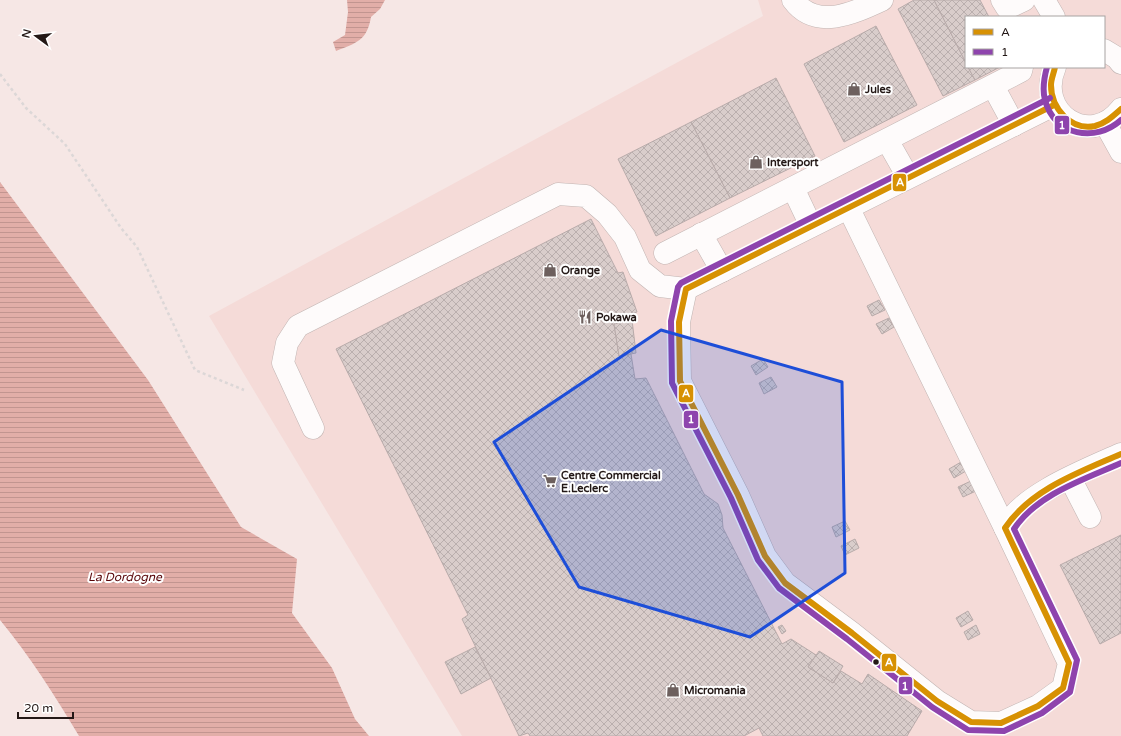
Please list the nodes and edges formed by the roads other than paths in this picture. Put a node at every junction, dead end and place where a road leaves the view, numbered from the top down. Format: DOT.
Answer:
graph roads {
  1 [pos="793,0"];
  2 [pos="882,0"];
  3 [pos="1044,0"];
  4 [pos="1053,16"];
  5 [pos="1105,51"];
  6 [pos="1121,63"];
  7 [pos="1022,68"];
  8 [pos="1055,68"];
  9 [pos="993,86"];
  10 [pos="1054,105"];
  11 [pos="1116,116"];
  12 [pos="1014,125"];
  13 [pos="887,140"];
  14 [pos="1120,147"];
  15 [pos="908,177"];
  16 [pos="792,188"];
  17 [pos="848,207"];
  18 [pos="810,226"];
  19 [pos="701,234"];
  20 [pos="665,253"];
  21 [pos="722,271"];
  22 [pos="686,290"];
  23 [pos="313,428"];
  24 [pos="1121,454"];
  25 [pos="1070,478"];
  26 [pos="1090,517"];
  27 [pos="1005,528"];
  1 -- 2 [label="street"];
  3 -- 4 [label="street"];
  5 -- 6 [label="street"];
  7 -- 9 [label="street"];
  8 -- 10 [label="street"];
  9 -- 12 [label="street"];
  9 -- 13 [label="street"];
  10 -- 11 [label="street"];
  10 -- 12 [label="street"];
  11 -- 14 [label="street"];
  12 -- 15 [label="street"];
  13 -- 15 [label="street"];
  13 -- 16 [label="street"];
  15 -- 17 [label="street"];
  16 -- 18 [label="street"];
  16 -- 19 [label="street"];
  17 -- 18 [label="street"];
  17 -- 27 [label="street"];
  18 -- 21 [label="street"];
  19 -- 20 [label="street"];
  19 -- 21 [label="street"];
  21 -- 22 [label="street"];
  22 -- 23 [label="street"];
  22 -- 27 [label="street"];
  24 -- 25 [label="street"];
  25 -- 26 [label="street"];
  25 -- 27 [label="street"];
}
